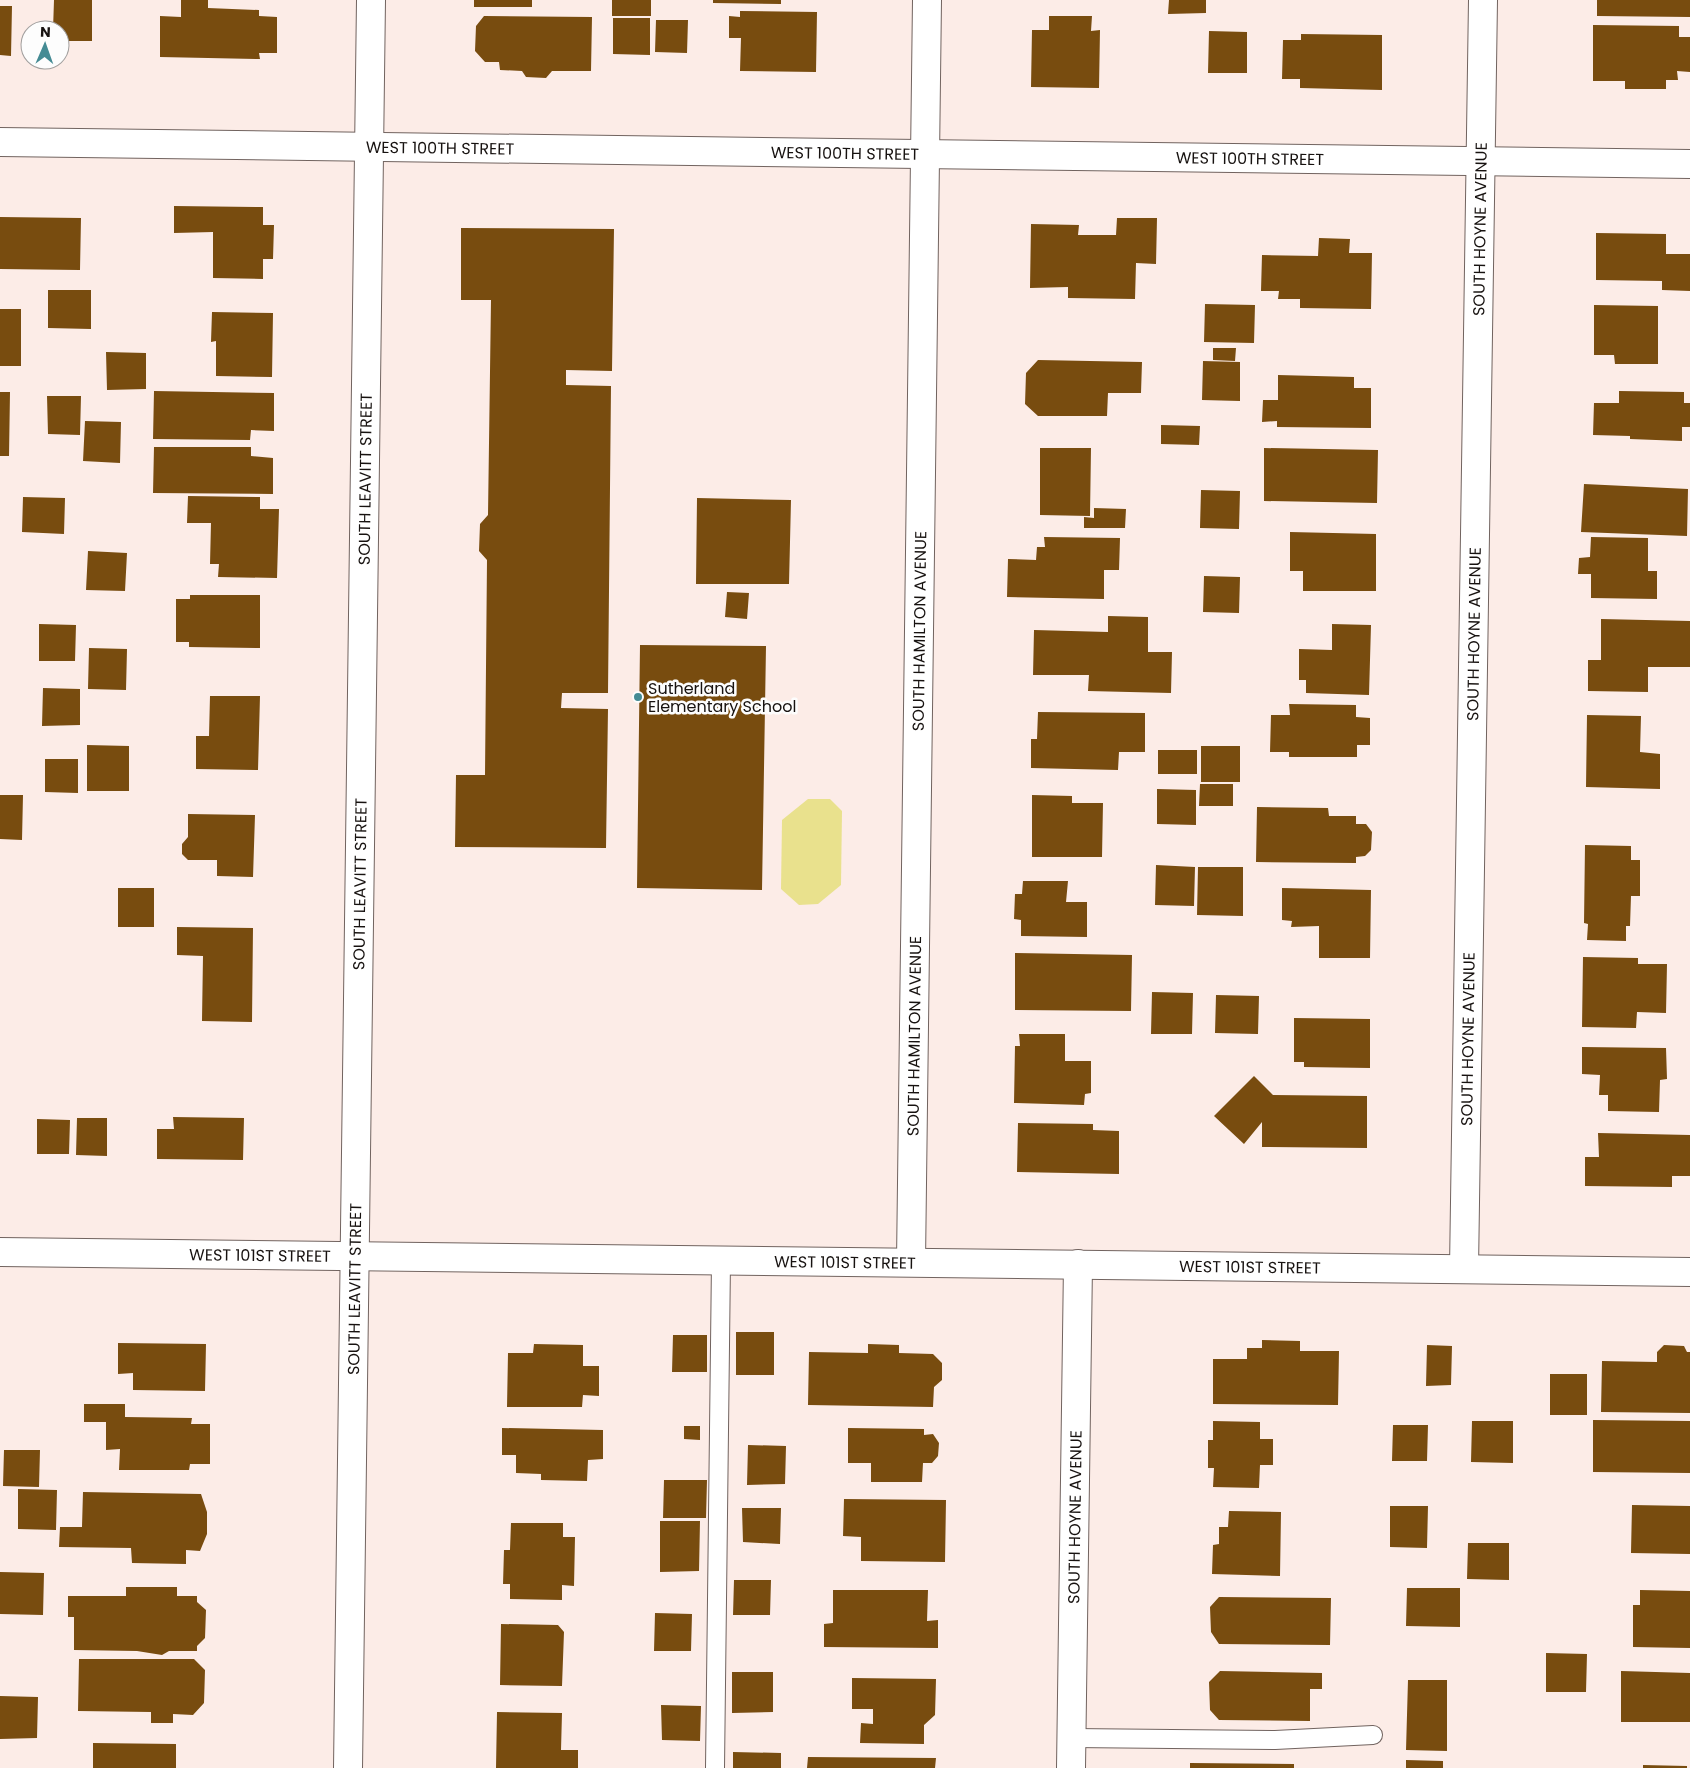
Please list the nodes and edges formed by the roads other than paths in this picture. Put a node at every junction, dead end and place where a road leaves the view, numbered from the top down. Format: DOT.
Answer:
graph roads {
  1 [pos="371,0"];
  2 [pos="927,0"];
  3 [pos="1483,0"];
  4 [pos="0,142"];
  5 [pos="369,147"];
  6 [pos="925,154"];
  7 [pos="1482,161"];
  8 [pos="1690,164"];
  9 [pos="0,1252"];
  10 [pos="355,1256"];
  11 [pos="721,1260"];
  12 [pos="911,1262"];
  13 [pos="1078,1264"];
  14 [pos="1464,1269"];
  15 [pos="1690,1272"];
  16 [pos="1373,1735"];
  17 [pos="1072,1738"];
  18 [pos="348,1768"];
  19 [pos="715,1768"];
  20 [pos="1071,1768"];
  1 -- 5 [label="street, SOUTH LEAVITT STREET"];
  2 -- 6 [label="street, SOUTH HAMILTON AVENUE"];
  3 -- 7 [label="street, SOUTH HOYNE AVENUE"];
  4 -- 5 [label="street, WEST 100TH STREET"];
  5 -- 6 [label="street, WEST 100TH STREET"];
  5 -- 10 [label="street, SOUTH LEAVITT STREET"];
  6 -- 7 [label="street, WEST 100TH STREET"];
  6 -- 12 [label="street, SOUTH HAMILTON AVENUE"];
  7 -- 8 [label="street, WEST 100TH STREET"];
  7 -- 14 [label="street, SOUTH HOYNE AVENUE"];
  9 -- 10 [label="street, WEST 101ST STREET"];
  10 -- 11 [label="street, WEST 101ST STREET"];
  10 -- 18 [label="street, SOUTH LEAVITT STREET"];
  11 -- 12 [label="street, WEST 101ST STREET"];
  11 -- 19 [label="lane"];
  12 -- 13 [label="street, WEST 101ST STREET"];
  13 -- 14 [label="street, WEST 101ST STREET"];
  13 -- 17 [label="street, SOUTH HOYNE AVENUE"];
  14 -- 15 [label="street, WEST 101ST STREET"];
  16 -- 17 [label="lane"];
  17 -- 20 [label="street, SOUTH HOYNE AVENUE"];
}
